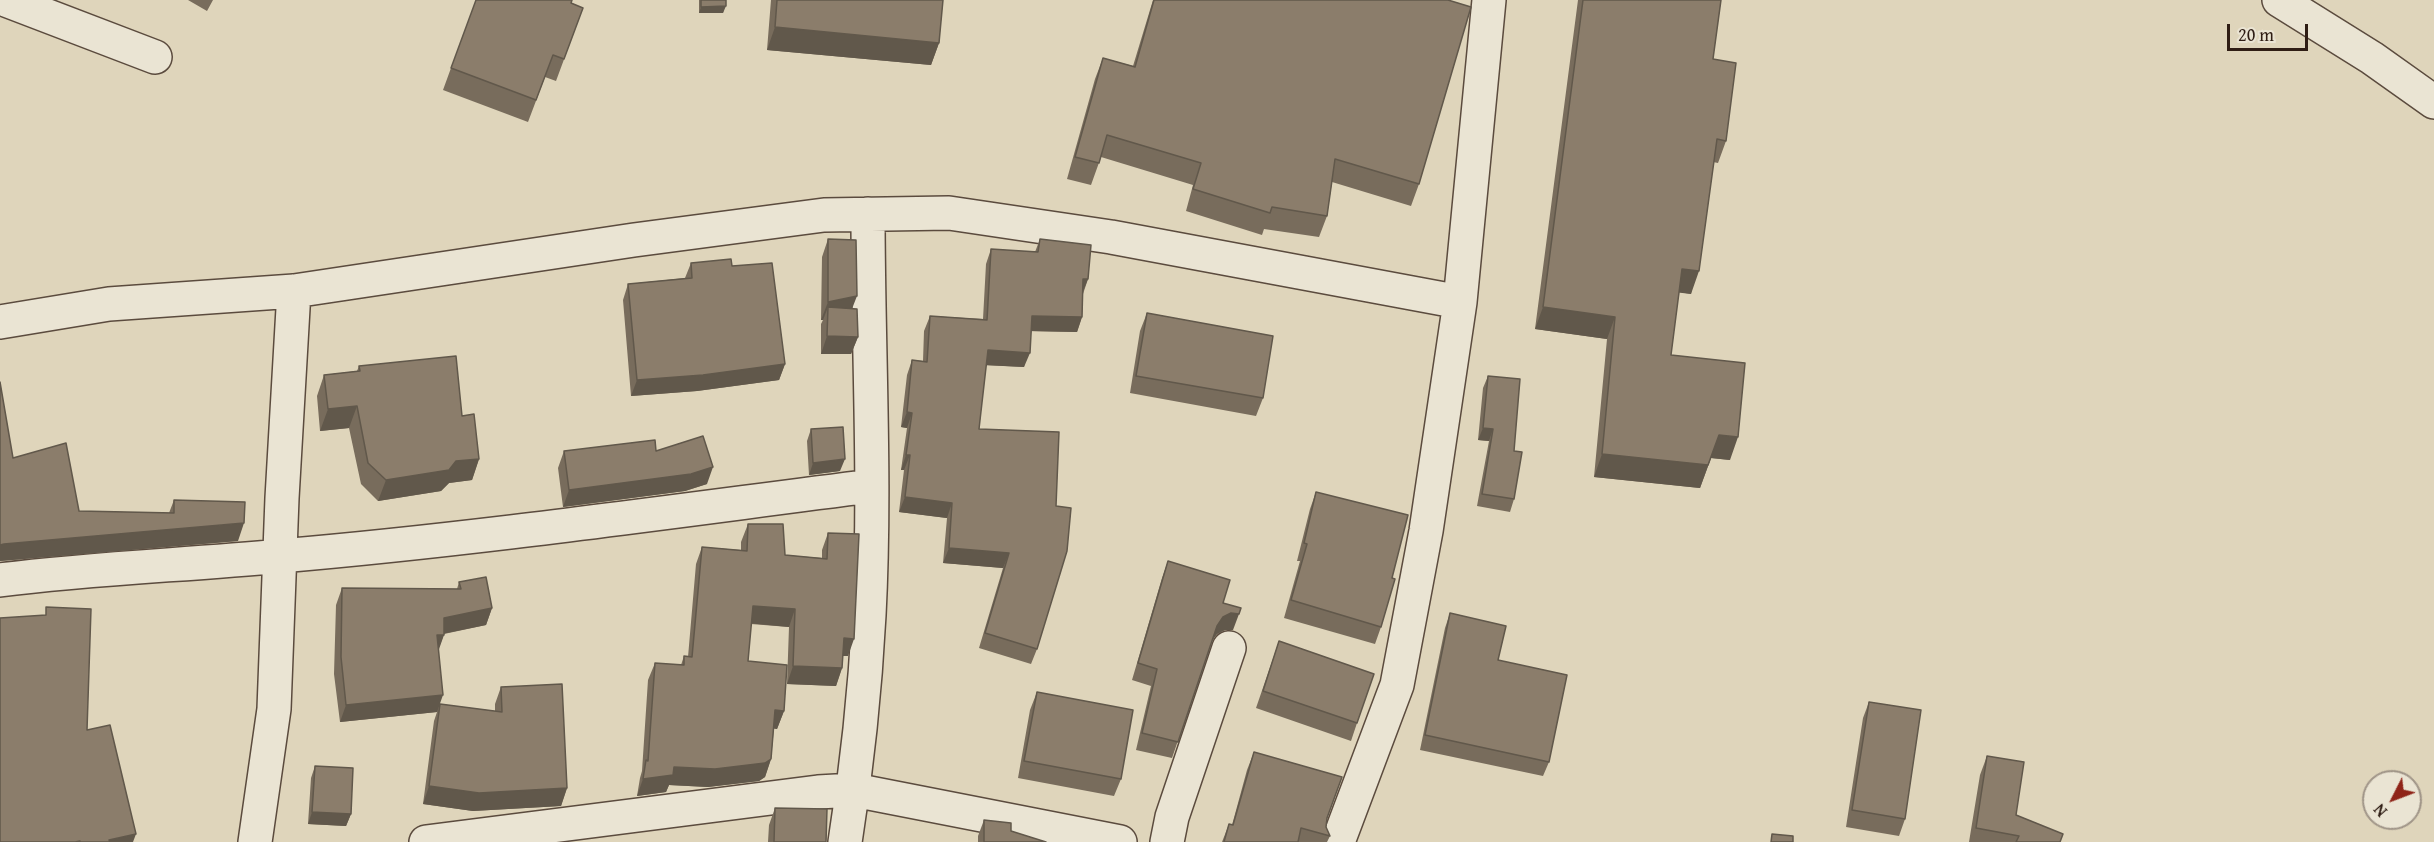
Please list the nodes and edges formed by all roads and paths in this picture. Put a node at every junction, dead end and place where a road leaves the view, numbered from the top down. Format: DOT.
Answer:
graph roads {
  1 [pos="6,0"];
  2 [pos="1489,0"];
  3 [pos="2279,0"];
  4 [pos="155,57"];
  5 [pos="2434,102"];
  6 [pos="868,214"];
  7 [pos="294,291"];
  8 [pos="1460,302"];
  9 [pos="0,322"];
  10 [pos="871,486"];
  11 [pos="280,556"];
  12 [pos="0,580"];
  13 [pos="1229,648"];
  14 [pos="854,790"];
  15 [pos="255,842"];
  16 [pos="426,842"];
  17 [pos="845,842"];
  18 [pos="1120,842"];
  19 [pos="1167,842"];
  20 [pos="1338,842"];
  1 -- 4 [label="street"];
  2 -- 8 [label="street"];
  3 -- 5 [label="street"];
  6 -- 7 [label="street"];
  6 -- 8 [label="street"];
  6 -- 10 [label="street"];
  7 -- 9 [label="street"];
  7 -- 11 [label="street"];
  8 -- 20 [label="street"];
  10 -- 11 [label="street"];
  10 -- 14 [label="street"];
  11 -- 12 [label="street"];
  11 -- 15 [label="street"];
  13 -- 19 [label="street"];
  14 -- 16 [label="street"];
  14 -- 17 [label="street"];
  14 -- 18 [label="street"];
}
